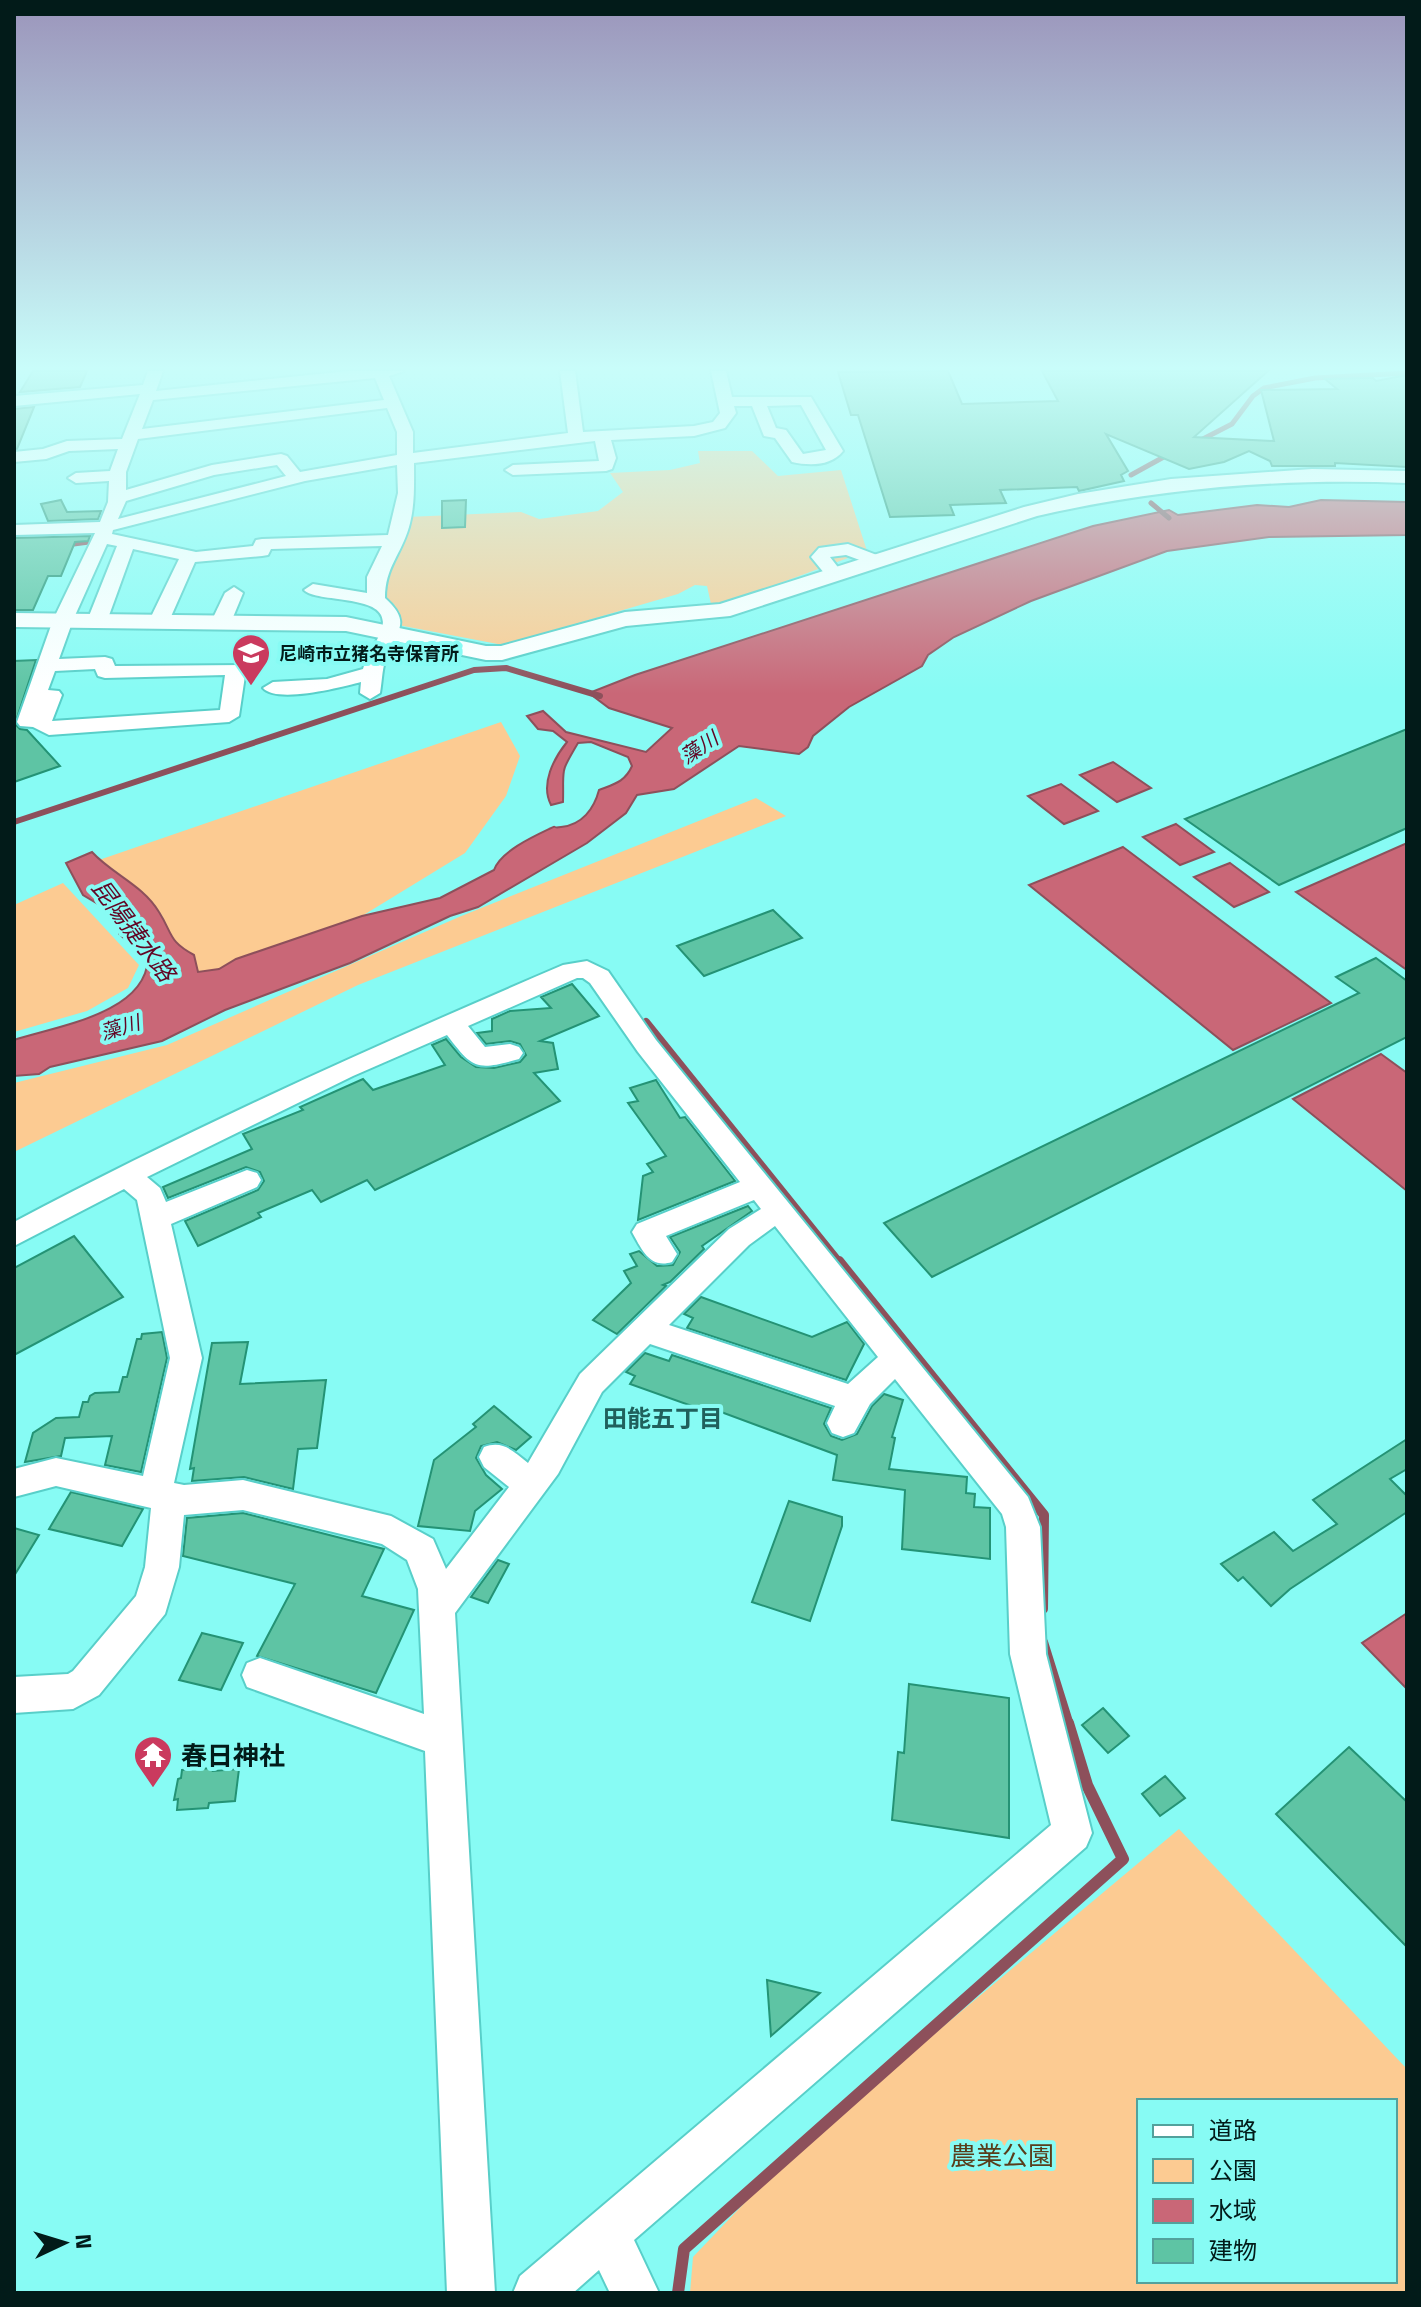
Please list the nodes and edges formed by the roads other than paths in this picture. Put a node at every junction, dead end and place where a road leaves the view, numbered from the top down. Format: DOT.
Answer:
graph roads {
  1 [pos="118,479"];
  2 [pos="183,479"];
  3 [pos="294,479"];
  4 [pos="405,479"];
  5 [pos="1219,479"];
  6 [pos="118,498"];
  7 [pos="14,530"];
  8 [pos="104,532"];
  9 [pos="392,540"];
  10 [pos="127,542"];
  11 [pos="189,556"];
  12 [pos="313,590"];
  13 [pos="234,593"];
  14 [pos="376,600"];
  15 [pos="14,620"];
  16 [pos="63,620"];
  17 [pos="97,621"];
  18 [pos="159,621"];
  19 [pos="221,622"];
  20 [pos="392,632"];
  21 [pos="55,664"];
  22 [pos="373,672"];
  23 [pos="273,688"];
  24 [pos="370,693"];
  25 [pos="20,722"];
  26 [pos="49,729"];
  27 [pos="451,1023"];
  28 [pos="510,1053"];
  29 [pos="220,1148"];
  30 [pos="247,1180"];
  31 [pos="134,1181"];
  32 [pos="759,1186"];
  33 [pos="780,1213"];
  34 [pos="156,1218"];
  35 [pos="14,1235"];
  36 [pos="648,1241"];
  37 [pos="645,1330"];
  38 [pos="899,1361"];
  39 [pos="496,1457"];
  40 [pos="14,1483"];
  41 [pos="530,1484"];
  42 [pos="162,1496"];
  43 [pos="437,1609"];
  44 [pos="260,1675"];
  45 [pos="14,1695"];
  46 [pos="444,1739"];
  47 [pos="606,2234"];
  48 [pos="471,2293"];
  49 [pos="537,2293"];
  50 [pos="635,2293"];
  1 -- 6 [label="street"];
  2 -- 6 [label="street"];
  3 -- 8 [label="street"];
  4 -- 9 [label="street"];
  5 -- 20 [label="street"];
  6 -- 8 [label="street"];
  7 -- 8 [label="street"];
  8 -- 10 [label="street"];
  8 -- 16 [label="street"];
  9 -- 11 [label="street"];
  9 -- 14 [label="street"];
  10 -- 11 [label="street"];
  10 -- 17 [label="street"];
  11 -- 18 [label="street"];
  12 -- 14 [label="street"];
  13 -- 19 [label="street"];
  14 -- 20 [label="street"];
  15 -- 16 [label="street"];
  16 -- 17 [label="street"];
  16 -- 21 [label="street"];
  17 -- 18 [label="street"];
  18 -- 19 [label="street"];
  19 -- 20 [label="street"];
  20 -- 22 [label="street"];
  21 -- 25 [label="street"];
  21 -- 26 [label="street"];
  21 -- 26 [label="street"];
  22 -- 23 [label="street"];
  22 -- 24 [label="street"];
  25 -- 26 [label="street"];
  27 -- 28 [label="street"];
  27 -- 31 [label="street"];
  27 -- 32 [label="street"];
  29 -- 31 [label="street"];
  30 -- 34 [label="street"];
  31 -- 34 [label="street"];
  31 -- 35 [label="street"];
  32 -- 33 [label="street"];
  32 -- 36 [label="street"];
  33 -- 37 [label="street"];
  33 -- 38 [label="street"];
  34 -- 42 [label="street"];
  37 -- 38 [label="street"];
  37 -- 41 [label="street"];
  38 -- 47 [label="street"];
  39 -- 41 [label="street"];
  40 -- 42 [label="street"];
  41 -- 43 [label="street"];
  42 -- 43 [label="street"];
  42 -- 45 [label="street"];
  43 -- 46 [label="street"];
  44 -- 46 [label="street"];
  46 -- 48 [label="street"];
  47 -- 49 [label="street"];
  47 -- 50 [label="street"];
}
